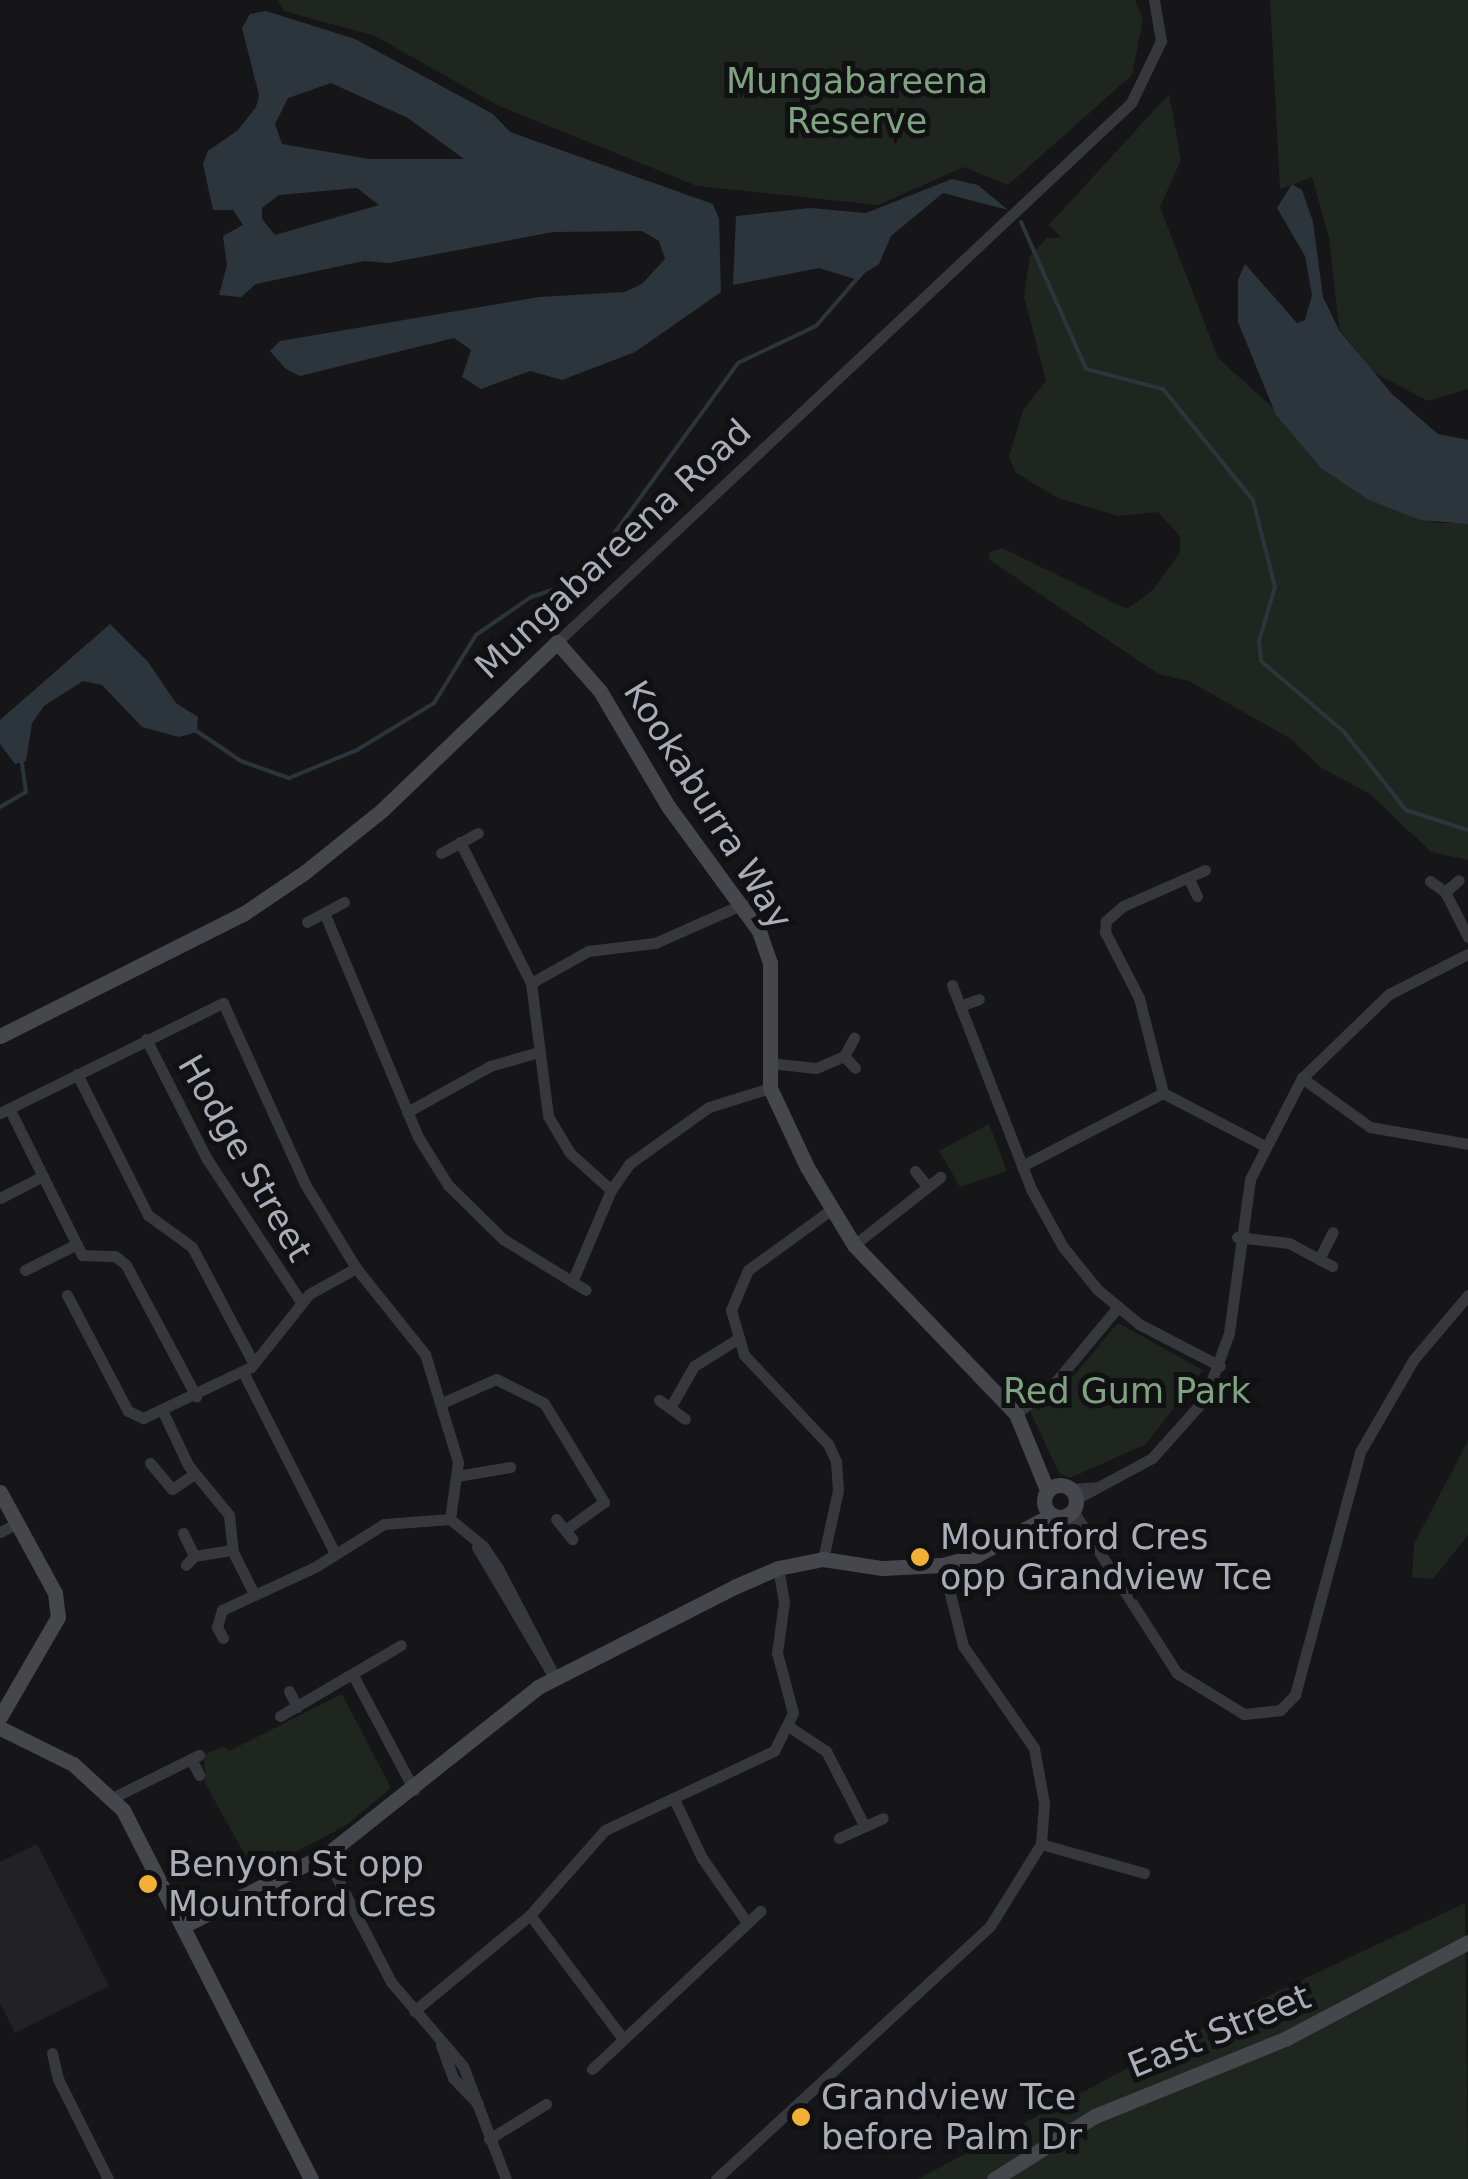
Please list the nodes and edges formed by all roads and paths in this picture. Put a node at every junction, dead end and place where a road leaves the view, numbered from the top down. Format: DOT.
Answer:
graph roads {
  1 [pos="1154,0"];
  2 [pos="557,642"];
  3 [pos="478,833"];
  4 [pos="460,842"];
  5 [pos="441,852"];
  6 [pos="1205,870"];
  7 [pos="1188,879"];
  8 [pos="1460,880"];
  9 [pos="1430,881"];
  10 [pos="1445,892"];
  11 [pos="1198,896"];
  12 [pos="344,902"];
  13 [pos="742,904"];
  14 [pos="326,916"];
  15 [pos="307,922"];
  16 [pos="1468,938"];
  17 [pos="1468,954"];
  18 [pos="530,984"];
  19 [pos="952,985"];
  20 [pos="979,999"];
  21 [pos="960,1006"];
  22 [pos="0,1036"];
  23 [pos="854,1038"];
  24 [pos="146,1039"];
  25 [pos="535,1052"];
  26 [pos="844,1056"];
  27 [pos="770,1063"];
  28 [pos="856,1068"];
  29 [pos="76,1074"];
  30 [pos="1302,1078"];
  31 [pos="770,1088"];
  32 [pos="1162,1093"];
  33 [pos="4,1110"];
  34 [pos="407,1112"];
  35 [pos="1468,1144"];
  36 [pos="1263,1145"];
  37 [pos="1022,1166"];
  38 [pos="914,1171"];
  39 [pos="43,1176"];
  40 [pos="940,1177"];
  41 [pos="928,1186"];
  42 [pos="610,1190"];
  43 [pos="0,1198"];
  44 [pos="832,1208"];
  45 [pos="1334,1232"];
  46 [pos="1237,1237"];
  47 [pos="77,1244"];
  48 [pos="854,1245"];
  49 [pos="1319,1259"];
  50 [pos="1332,1266"];
  51 [pos="356,1268"];
  52 [pos="25,1270"];
  53 [pos="572,1282"];
  54 [pos="586,1290"];
  55 [pos="67,1295"];
  56 [pos="1468,1295"];
  57 [pos="301,1302"];
  58 [pos="1118,1308"];
  59 [pos="736,1340"];
  60 [pos="1220,1366"];
  61 [pos="248,1368"];
  62 [pos="196,1396"];
  63 [pos="444,1402"];
  64 [pos="163,1412"];
  65 [pos="1016,1414"];
  66 [pos="684,1419"];
  67 [pos="150,1463"];
  68 [pos="509,1466"];
  69 [pos="194,1474"];
  70 [pos="458,1476"];
  71 [pos="0,1492"];
  72 [pos="1060,1501"];
  73 [pos="450,1519"];
  74 [pos="18,1523"];
  75 [pos="564,1529"];
  76 [pos="0,1532"];
  77 [pos="183,1533"];
  78 [pos="233,1550"];
  79 [pos="335,1553"];
  80 [pos="824,1559"];
  81 [pos="942,1565"];
  82 [pos="778,1568"];
  83 [pos="254,1594"];
  84 [pos="222,1638"];
  85 [pos="378,1638"];
  86 [pos="401,1645"];
  87 [pos="385,1653"];
  88 [pos="354,1677"];
  89 [pos="555,1678"];
  90 [pos="289,1691"];
  91 [pos="297,1707"];
  92 [pos="280,1716"];
  93 [pos="0,1717"];
  94 [pos="0,1728"];
  95 [pos="791,1728"];
  96 [pos="198,1775"];
  97 [pos="414,1790"];
  98 [pos="112,1798"];
  99 [pos="674,1801"];
  100 [pos="883,1818"];
  101 [pos="864,1826"];
  102 [pos="839,1838"];
  103 [pos="1041,1844"];
  104 [pos="325,1855"];
  105 [pos="1144,1872"];
  106 [pos="760,1910"];
  107 [pos="530,1915"];
  108 [pos="746,1921"];
  109 [pos="183,1926"];
  110 [pos="1468,1942"];
  111 [pos="414,2011"];
  112 [pos="623,2039"];
  113 [pos="52,2053"];
  114 [pos="592,2069"];
  115 [pos="546,2104"];
  116 [pos="489,2140"];
  117 [pos="108,2179"];
  118 [pos="312,2179"];
  119 [pos="506,2179"];
  120 [pos="716,2179"];
  121 [pos="994,2179"];
  1 -- 2 [label="street, Mungabareena Road"];
  2 -- 13 [label="street, Kookaburra Way"];
  2 -- 22 [label="street, Mungabareena Road"];
  3 -- 4 [label="street"];
  4 -- 5 [label="street"];
  4 -- 18 [label="street"];
  6 -- 7 [label="street"];
  7 -- 11 [label="street"];
  7 -- 32 [label="street"];
  8 -- 10 [label="street"];
  9 -- 10 [label="street"];
  10 -- 16 [label="street"];
  12 -- 14 [label="street"];
  13 -- 18 [label="street"];
  13 -- 27 [label="street, Kookaburra Way"];
  14 -- 15 [label="street"];
  14 -- 34 [label="street"];
  17 -- 30 [label="street"];
  18 -- 25 [label="street"];
  19 -- 21 [label="street"];
  20 -- 21 [label="street"];
  21 -- 37 [label="street"];
  23 -- 26 [label="street"];
  24 -- 29 [label="street"];
  24 -- 51 [label="street"];
  24 -- 57 [label="street, Hodge Street"];
  25 -- 34 [label="street"];
  25 -- 42 [label="street"];
  26 -- 27 [label="street"];
  26 -- 28 [label="street"];
  27 -- 31 [label="street, Kookaburra Way"];
  29 -- 33 [label="street"];
  29 -- 61 [label="street"];
  30 -- 35 [label="street"];
  30 -- 36 [label="street"];
  31 -- 42 [label="street"];
  31 -- 44 [label="street, Kookaburra Way"];
  32 -- 36 [label="street"];
  32 -- 37 [label="street"];
  33 -- 39 [label="street"];
  34 -- 53 [label="street"];
  36 -- 46 [label="street"];
  37 -- 58 [label="street"];
  38 -- 41 [label="street"];
  39 -- 43 [label="street"];
  39 -- 47 [label="street"];
  40 -- 41 [label="street"];
  41 -- 48 [label="street"];
  42 -- 53 [label="street"];
  44 -- 48 [label="street, Kookaburra Way"];
  44 -- 59 [label="street"];
  45 -- 49 [label="street"];
  46 -- 49 [label="street"];
  46 -- 60 [label="street"];
  47 -- 52 [label="street"];
  47 -- 62 [label="street"];
  48 -- 65 [label="street, Kookaburra Way"];
  49 -- 50 [label="street"];
  51 -- 57 [label="street"];
  51 -- 63 [label="street"];
  53 -- 54 [label="street"];
  55 -- 64 [label="street"];
  56 -- 72 [label="street"];
  57 -- 61 [label="street"];
  58 -- 60 [label="street"];
  58 -- 65 [label="street"];
  59 -- 66 [label="street"];
  59 -- 80 [label="street"];
  60 -- 72 [label="street"];
  61 -- 62 [label="street"];
  61 -- 79 [label="street"];
  62 -- 64 [label="street"];
  63 -- 70 [label="street"];
  63 -- 75 [label="street"];
  64 -- 69 [label="street"];
  65 -- 72 [label="street, Kookaburra Way"];
  67 -- 69 [label="street"];
  68 -- 70 [label="street"];
  69 -- 78 [label="street"];
  70 -- 73 [label="street"];
  71 -- 74 [label="street"];
  72 -- 81 [label="street"];
  73 -- 79 [label="street"];
  73 -- 89 [label="street"];
  74 -- 76 [label="street"];
  74 -- 93 [label="street"];
  77 -- 78 [label="street"];
  78 -- 83 [label="street"];
  79 -- 83 [label="street"];
  80 -- 81 [label="street"];
  80 -- 82 [label="street"];
  81 -- 103 [label="street"];
  82 -- 89 [label="street"];
  82 -- 95 [label="street"];
  83 -- 84 [label="street"];
  85 -- 87 [label="street"];
  86 -- 87 [label="street"];
  87 -- 88 [label="street"];
  88 -- 91 [label="street"];
  88 -- 97 [label="street"];
  89 -- 97 [label="street"];
  90 -- 91 [label="street"];
  91 -- 92 [label="street"];
  94 -- 98 [label="street"];
  95 -- 99 [label="street"];
  95 -- 101 [label="street"];
  96 -- 98 [label="street"];
  97 -- 104 [label="street"];
  98 -- 109 [label="street"];
  99 -- 107 [label="street"];
  99 -- 108 [label="street"];
  100 -- 101 [label="street"];
  101 -- 102 [label="street"];
  103 -- 105 [label="street"];
  103 -- 120 [label="street"];
  104 -- 109 [label="street"];
  104 -- 111 [label="street"];
  106 -- 108 [label="street"];
  107 -- 111 [label="street"];
  107 -- 112 [label="street"];
  108 -- 112 [label="street"];
  109 -- 118 [label="street"];
  110 -- 121 [label="street, East Street"];
  111 -- 116 [label="street"];
  112 -- 114 [label="street"];
  113 -- 117 [label="street"];
  115 -- 116 [label="street"];
  116 -- 119 [label="street"];
}
